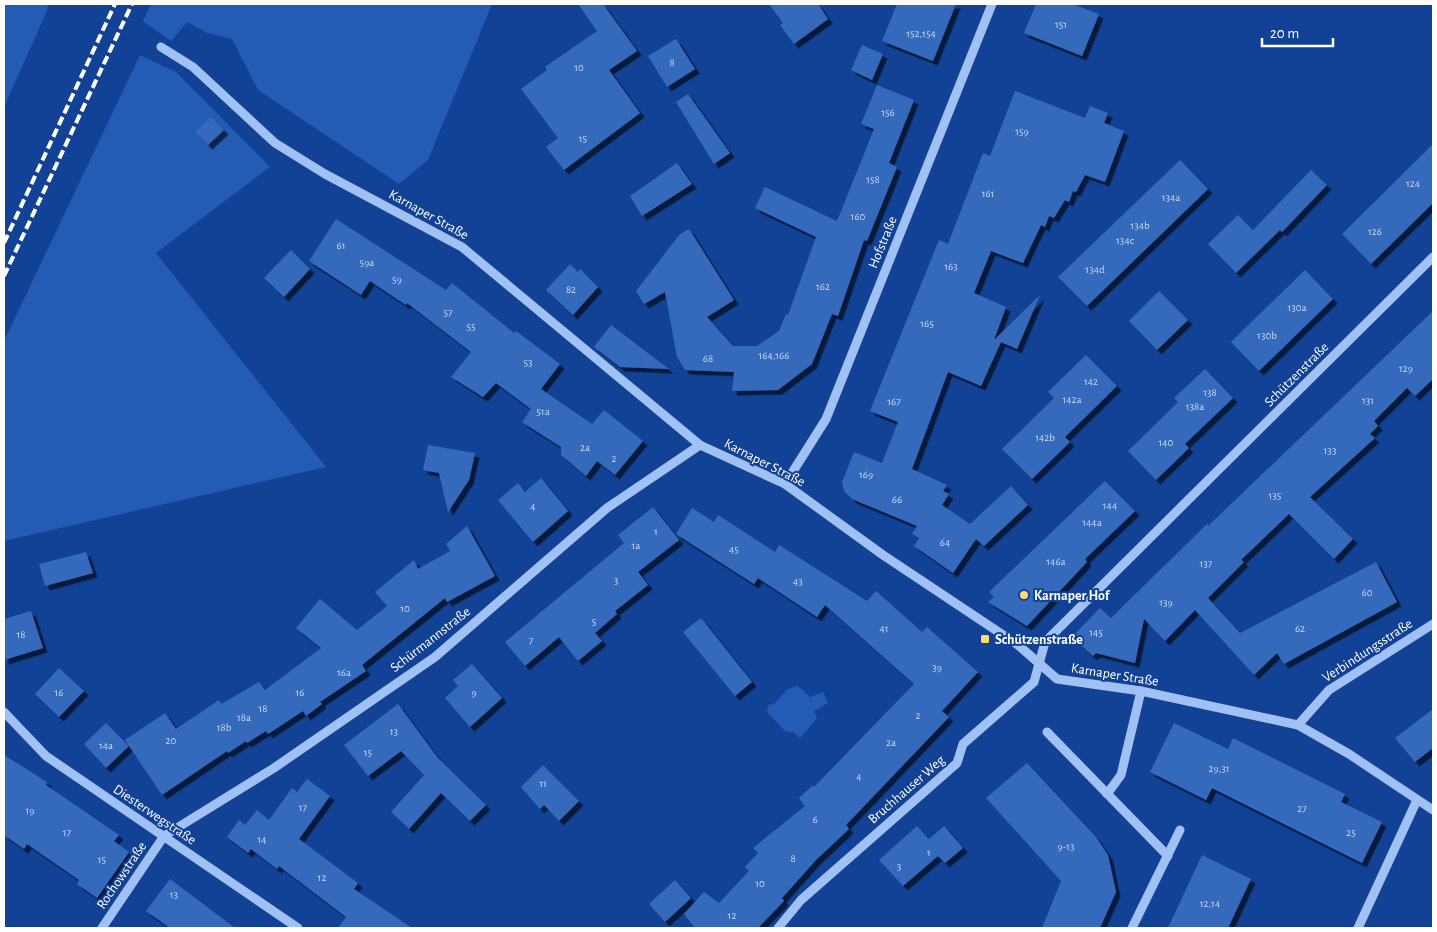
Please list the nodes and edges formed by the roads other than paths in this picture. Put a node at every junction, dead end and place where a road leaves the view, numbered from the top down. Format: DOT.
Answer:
graph roads {
  1 [pos="992,4"];
  2 [pos="161,47"];
  3 [pos="1433,258"];
  4 [pos="700,445"];
  5 [pos="785,484"];
  6 [pos="1433,624"];
  7 [pos="1039,664"];
  8 [pos="1141,691"];
  9 [pos="4,712"];
  10 [pos="1298,725"];
  11 [pos="1047,732"];
  12 [pos="1107,794"];
  13 [pos="1417,800"];
  14 [pos="1433,810"];
  15 [pos="1180,830"];
  16 [pos="164,836"];
  17 [pos="1168,856"];
  18 [pos="102,928"];
  19 [pos="298,928"];
  20 [pos="778,928"];
  21 [pos="1132,928"];
  22 [pos="1358,928"];
  1 -- 5 [label="street, Hofstraße"];
  2 -- 4 [label="street, Karnaper Straße"];
  3 -- 7 [label="street, Schützenstraße"];
  4 -- 5 [label="street, Karnaper Straße"];
  4 -- 16 [label="street, Schürmannstraße"];
  5 -- 7 [label="street, Karnaper Straße"];
  6 -- 10 [label="street, Verbindungsstraße"];
  7 -- 8 [label="street, Karnaper Straße"];
  7 -- 20 [label="street, Bruchhauser Weg"];
  8 -- 10 [label="street, Karnaper Straße"];
  8 -- 12 [label="street"];
  9 -- 16 [label="street, Diesterwegstraße"];
  10 -- 13 [label="street, Karnaper Straße"];
  11 -- 12 [label="street"];
  12 -- 17 [label="street"];
  13 -- 14 [label="street, Karnaper Straße"];
  13 -- 22 [label="street"];
  15 -- 17 [label="street"];
  16 -- 18 [label="street, Rochowstraße"];
  16 -- 19 [label="street, Diesterwegstraße"];
  17 -- 21 [label="street"];
}
